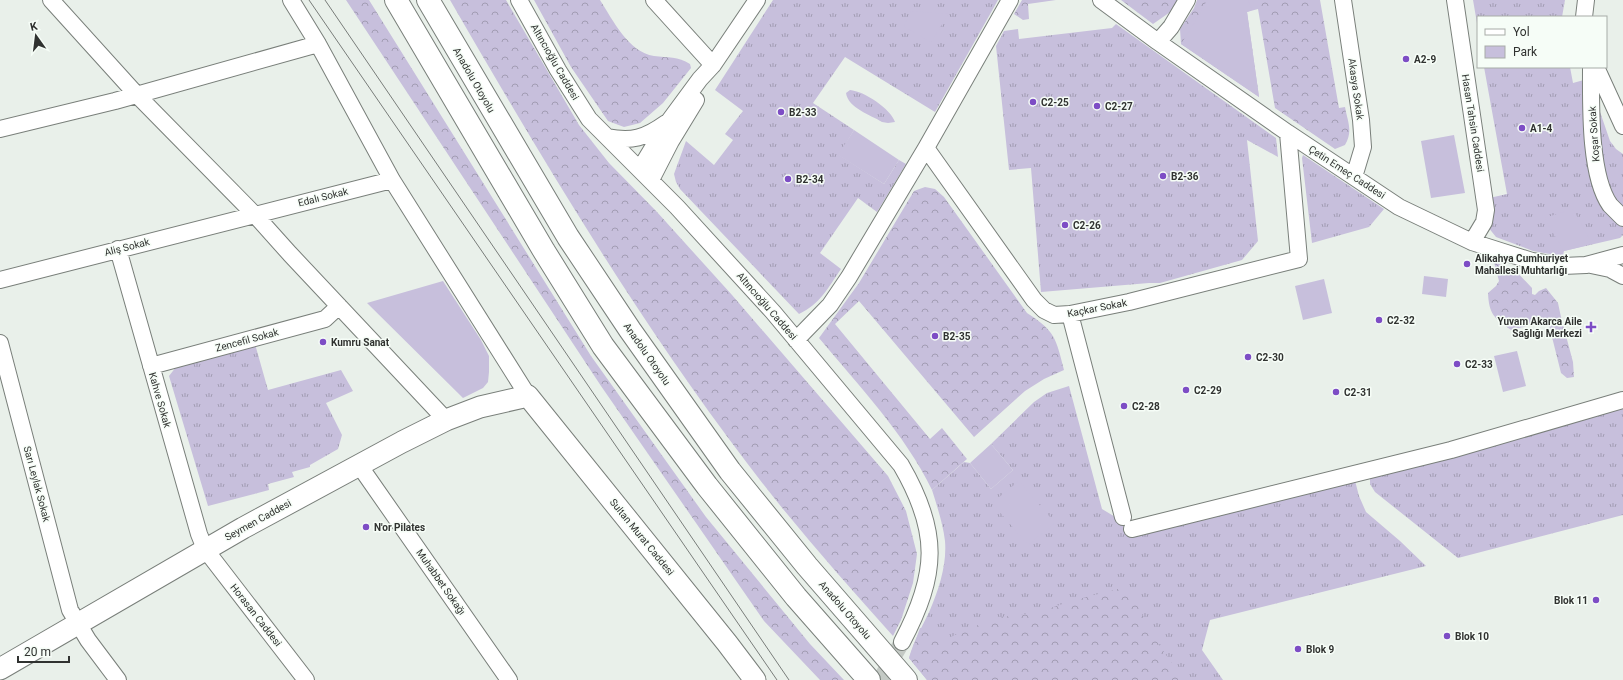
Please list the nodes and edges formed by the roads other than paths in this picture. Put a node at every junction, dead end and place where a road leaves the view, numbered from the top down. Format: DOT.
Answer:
graph roads {
  1 [pos="51,0"];
  2 [pos="291,0"];
  3 [pos="396,0"];
  4 [pos="428,0"];
  5 [pos="519,0"];
  6 [pos="654,0"];
  7 [pos="757,0"];
  8 [pos="1010,0"];
  9 [pos="1101,0"];
  10 [pos="1187,0"];
  11 [pos="1343,0"];
  12 [pos="1455,0"];
  13 [pos="1586,0"];
  14 [pos="1584,16"];
  15 [pos="1158,42"];
  16 [pos="318,44"];
  17 [pos="713,65"];
  18 [pos="1591,68"];
  19 [pos="1596,68"];
  20 [pos="137,95"];
  21 [pos="669,121"];
  22 [pos="1623,126"];
  23 [pos="0,129"];
  24 [pos="1288,133"];
  25 [pos="607,137"];
  26 [pos="926,148"];
  27 [pos="640,169"];
  28 [pos="1354,177"];
  29 [pos="392,180"];
  30 [pos="651,180"];
  31 [pos="255,214"];
  32 [pos="1623,218"];
  33 [pos="1472,242"];
  34 [pos="118,249"];
  35 [pos="1623,255"];
  36 [pos="1591,265"];
  37 [pos="1623,276"];
  38 [pos="0,280"];
  39 [pos="339,306"];
  40 [pos="1070,314"];
  41 [pos="796,340"];
  42 [pos="0,343"];
  43 [pos="150,366"];
  44 [pos="528,396"];
  45 [pos="1623,400"];
  46 [pos="446,420"];
  47 [pos="359,465"];
  48 [pos="205,549"];
  49 [pos="78,624"];
  50 [pos="902,642"];
  51 [pos="0,669"];
  52 [pos="118,680"];
  53 [pos="306,680"];
  54 [pos="508,680"];
  55 [pos="755,680"];
  56 [pos="869,680"];
  57 [pos="906,680"];
  1 -- 20 [label="street"];
  2 -- 16 [label="street"];
  3 -- 56 [label="highway"];
  4 -- 57 [label="highway, Anadolu Otoyolu"];
  5 -- 25 [label="street, Altıncıoğlu Caddesi"];
  6 -- 17 [label="street"];
  7 -- 17 [label="street"];
  8 -- 26 [label="street"];
  9 -- 15 [label="street, Çetin Emeç Caddesi"];
  10 -- 15 [label="street"];
  11 -- 28 [label="street, Akasya Sokak"];
  12 -- 33 [label="street, Hasan Tahsin Caddesi"];
  13 -- 14 [label="street"];
  15 -- 24 [label="street, Çetin Emeç Caddesi"];
  16 -- 20 [label="street"];
  16 -- 29 [label="street"];
  17 -- 21 [label="street"];
  17 -- 30 [label="street"];
  18 -- 32 [label="street, Koşar Sokak"];
  19 -- 22 [label="street, Koşar Sokak"];
  20 -- 23 [label="street"];
  20 -- 31 [label="street"];
  21 -- 25 [label="street"];
  21 -- 27 [label="street"];
  24 -- 28 [label="street, Çetin Emeç Caddesi"];
  24 -- 40 [label="street, Kaçkar Sokak"];
  25 -- 27 [label="street, Altıncıoğlu Caddesi"];
  26 -- 40 [label="street, Kaçkar Sokak"];
  26 -- 41 [label="street"];
  27 -- 30 [label="street, Altıncıoğlu Caddesi"];
  28 -- 33 [label="street, Çetin Emeç Caddesi"];
  29 -- 31 [label="street, Edalı Sokak"];
  29 -- 44 [label="street"];
  30 -- 41 [label="street, Altıncıoğlu Caddesi"];
  31 -- 34 [label="street, Aliş Sokak"];
  31 -- 39 [label="street"];
  33 -- 36 [label="street, Çetin Emeç Caddesi"];
  34 -- 38 [label="street, Aliş Sokak"];
  34 -- 43 [label="street, Kahve Sokak"];
  35 -- 36 [label="street, Çetin Emeç Caddesi"];
  36 -- 37 [label="street"];
  39 -- 43 [label="street, Zencefil Sokak"];
  39 -- 46 [label="street"];
  40 -- 45 [label="street"];
  41 -- 50 [label="street, Altıncıoğlu Caddesi"];
  42 -- 49 [label="street, Sarı Leylak Sokak"];
  43 -- 48 [label="street, Kahve Sokak"];
  44 -- 46 [label="main road, Seymen Caddesi"];
  44 -- 55 [label="main road, Sultan Murat Caddesi"];
  46 -- 47 [label="main road, Seymen Caddesi"];
  47 -- 48 [label="main road, Seymen Caddesi"];
  47 -- 54 [label="street, Muhabbet Sokağı"];
  48 -- 49 [label="main road, Seymen Caddesi"];
  48 -- 53 [label="street, Horasan Caddesi"];
  49 -- 51 [label="main road, Seymen Caddesi"];
  49 -- 52 [label="street, Sarı Leylak Sokak"];
}
